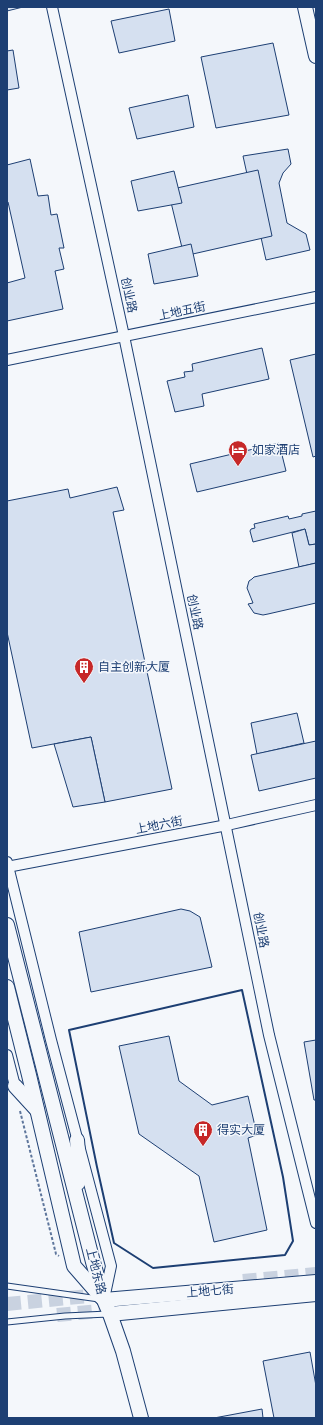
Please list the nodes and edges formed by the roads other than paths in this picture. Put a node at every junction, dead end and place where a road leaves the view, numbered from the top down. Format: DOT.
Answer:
graph roads {
  1 [pos="52,7"];
  2 [pos="305,7"];
  3 [pos="316,56"];
  4 [pos="316,297"];
  5 [pos="124,336"];
  6 [pos="7,360"];
  7 [pos="316,805"];
  8 [pos="227,825"];
  9 [pos="7,866"];
  10 [pos="11,892"];
  11 [pos="7,924"];
  12 [pos="7,987"];
  13 [pos="7,1055"];
  14 [pos="13,1087"];
  15 [pos="38,1110"];
  16 [pos="77,1140"];
  17 [pos="75,1191"];
  18 [pos="316,1223"];
  19 [pos="316,1282"];
  20 [pos="7,1286"];
  21 [pos="316,1294"];
  22 [pos="104,1300"];
  23 [pos="110,1314"];
  24 [pos="7,1322"];
  25 [pos="141,1418"];
  1 -- 5 [label="street, 创业路"];
  2 -- 3 [label="main road"];
  4 -- 5 [label="street, 上地五街"];
  5 -- 6 [label="street, 上地五街"];
  5 -- 8 [label="street, 创业路"];
  7 -- 8 [label="street, 上地六街"];
  8 -- 9 [label="street, 上地六街"];
  8 -- 18 [label="street, 创业路"];
  9 -- 10 [label="street"];
  10 -- 16 [label="street"];
  11 -- 17 [label="main road, 上地东路"];
  12 -- 15 [label="main road, 上地东路"];
  13 -- 14 [label="street"];
  14 -- 15 [label="main road"];
  15 -- 22 [label="main road, 上地东路"];
  16 -- 17 [label="main road"];
  16 -- 22 [label="street"];
  17 -- 22 [label="main road, 上地东路"];
  19 -- 22 [label="main road, 上地七街"];
  20 -- 22 [label="lane"];
  21 -- 23 [label="main road, 上地七街"];
  22 -- 23 [label="main road"];
  23 -- 24 [label="lane"];
  23 -- 25 [label="main road"];
}
